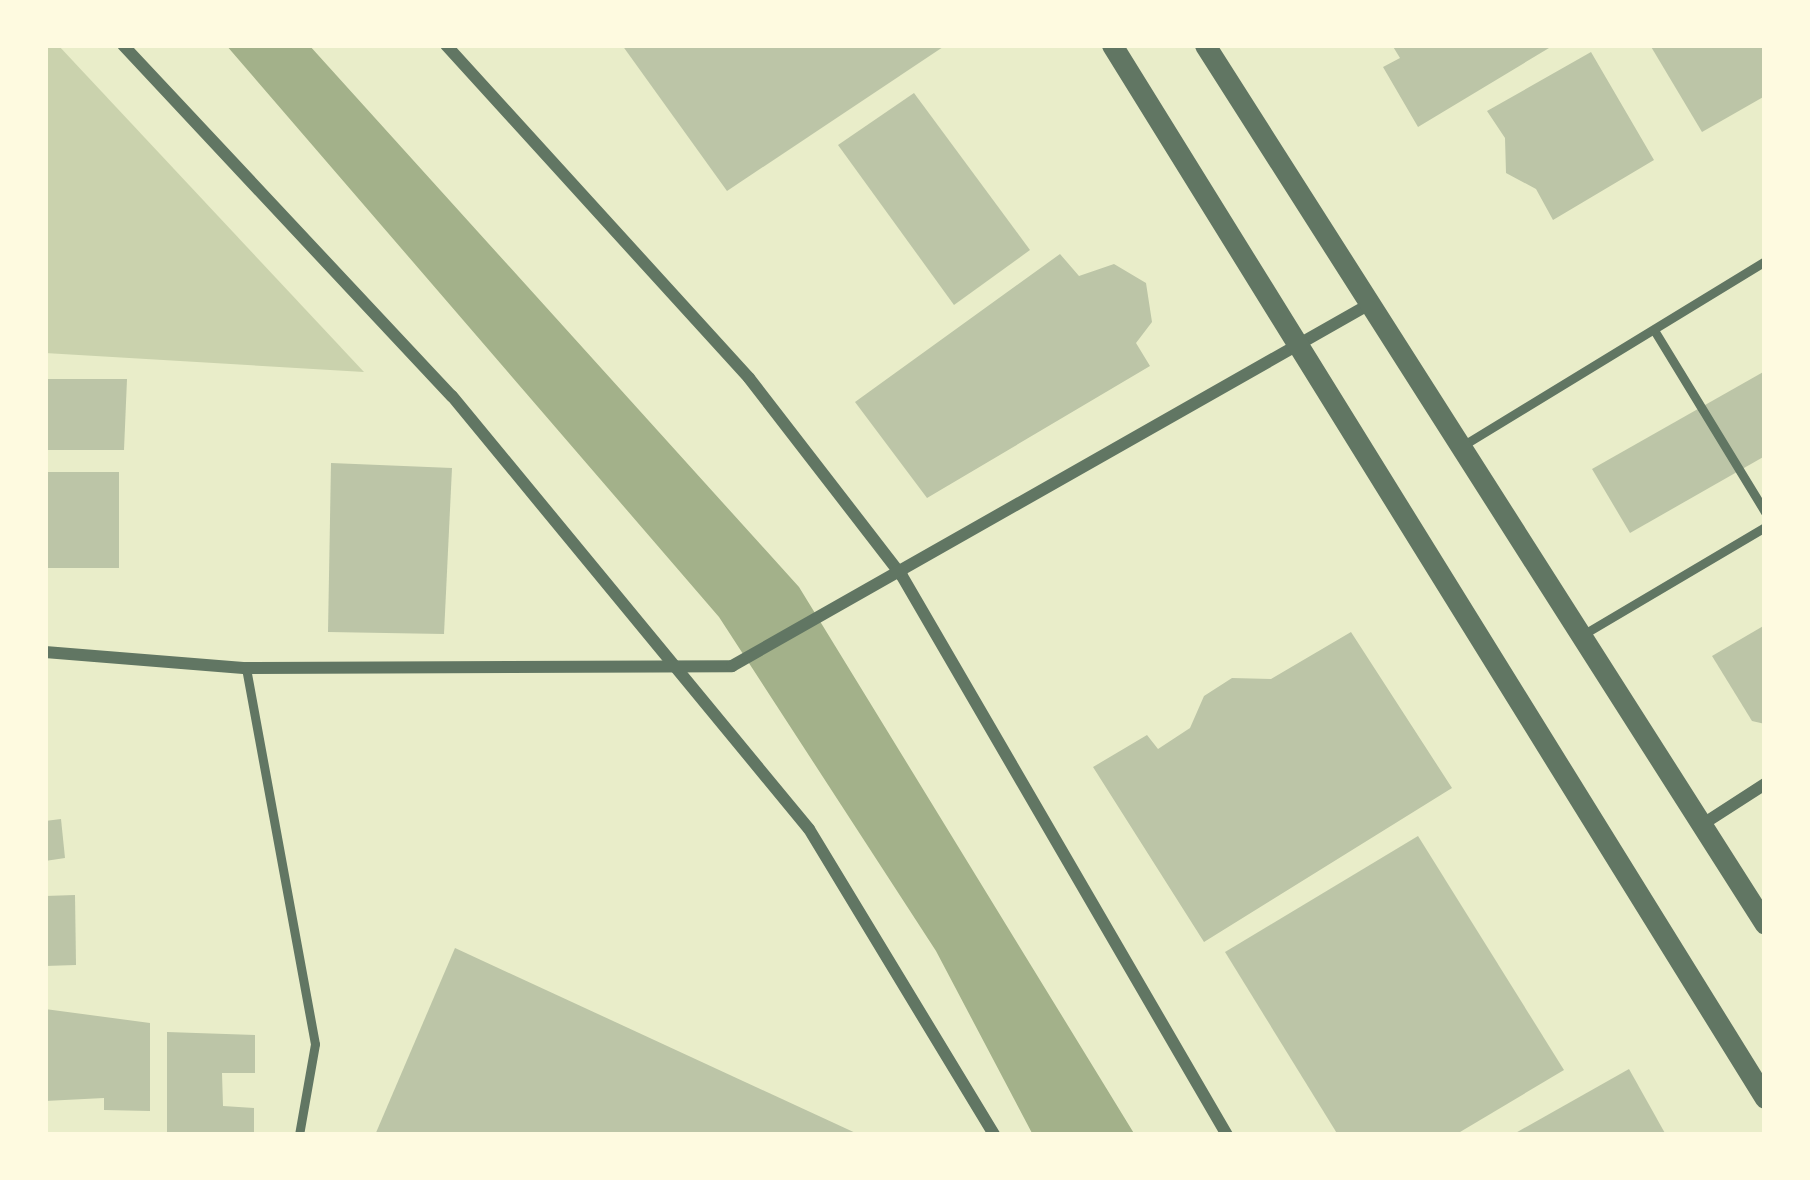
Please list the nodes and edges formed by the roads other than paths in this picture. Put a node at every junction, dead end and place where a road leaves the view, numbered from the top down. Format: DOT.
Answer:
graph roads {
  1 [pos="123,45"];
  2 [pos="446,45"];
  3 [pos="1112,45"];
  4 [pos="1205,45"];
  5 [pos="1765,261"];
  6 [pos="1368,304"];
  7 [pos="1654,330"];
  8 [pos="1297,346"];
  9 [pos="1458,448"];
  10 [pos="1765,512"];
  11 [pos="1765,527"];
  12 [pos="902,576"];
  13 [pos="1579,637"];
  14 [pos="45,652"];
  15 [pos="246,668"];
  16 [pos="680,672"];
  17 [pos="1765,784"];
  18 [pos="1703,824"];
  19 [pos="1765,924"];
  20 [pos="1765,1098"];
  21 [pos="299,1135"];
  22 [pos="994,1135"];
  23 [pos="1227,1135"];
  1 -- 16 [label="street"];
  2 -- 12 [label="street"];
  3 -- 8 [label="street"];
  4 -- 6 [label="street"];
  5 -- 7 [label="lane"];
  6 -- 8 [label="street"];
  6 -- 9 [label="street"];
  7 -- 9 [label="lane"];
  7 -- 10 [label="lane"];
  8 -- 12 [label="street"];
  8 -- 20 [label="street"];
  9 -- 13 [label="street"];
  11 -- 13 [label="lane"];
  12 -- 16 [label="street"];
  12 -- 23 [label="street"];
  13 -- 18 [label="street"];
  14 -- 15 [label="street"];
  15 -- 16 [label="street"];
  15 -- 21 [label="lane"];
  16 -- 22 [label="street"];
  17 -- 18 [label="street"];
  18 -- 19 [label="street"];
}
